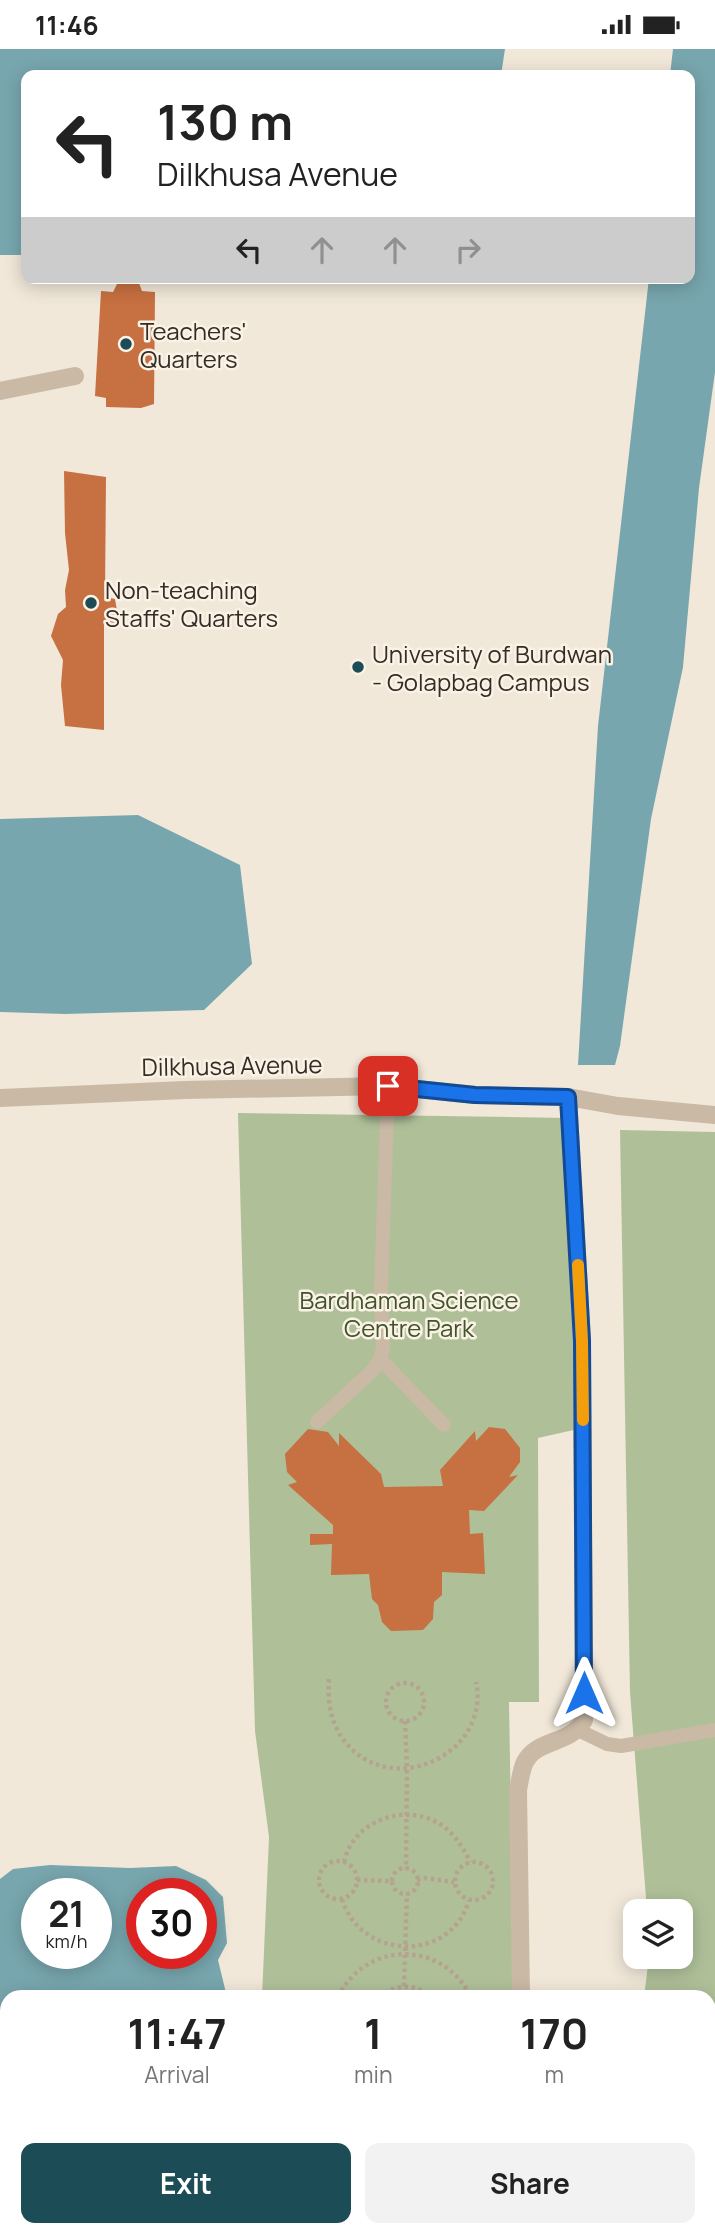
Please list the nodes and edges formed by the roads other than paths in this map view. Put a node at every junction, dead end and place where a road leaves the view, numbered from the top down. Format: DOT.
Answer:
graph roads {
  1 [pos="75,376"];
  2 [pos="0,391"];
  3 [pos="388,1086"];
  4 [pos="568,1097"];
  5 [pos="0,1098"];
  6 [pos="715,1115"];
  7 [pos="380,1359"];
  8 [pos="317,1422"];
  9 [pos="444,1425"];
  10 [pos="578,1730"];
  11 [pos="715,1730"];
  12 [pos="521,1990"];
  1 -- 2 [label="street"];
  3 -- 4 [label="street, Dilkhusa Avenue"];
  3 -- 5 [label="street, Dilkhusa Avenue"];
  3 -- 7 [label="lane"];
  4 -- 6 [label="street, Dilkhusa Avenue"];
  4 -- 10 [label="street"];
  7 -- 8 [label="lane"];
  7 -- 9 [label="lane"];
  10 -- 11 [label="lane"];
  10 -- 12 [label="street"];
}
